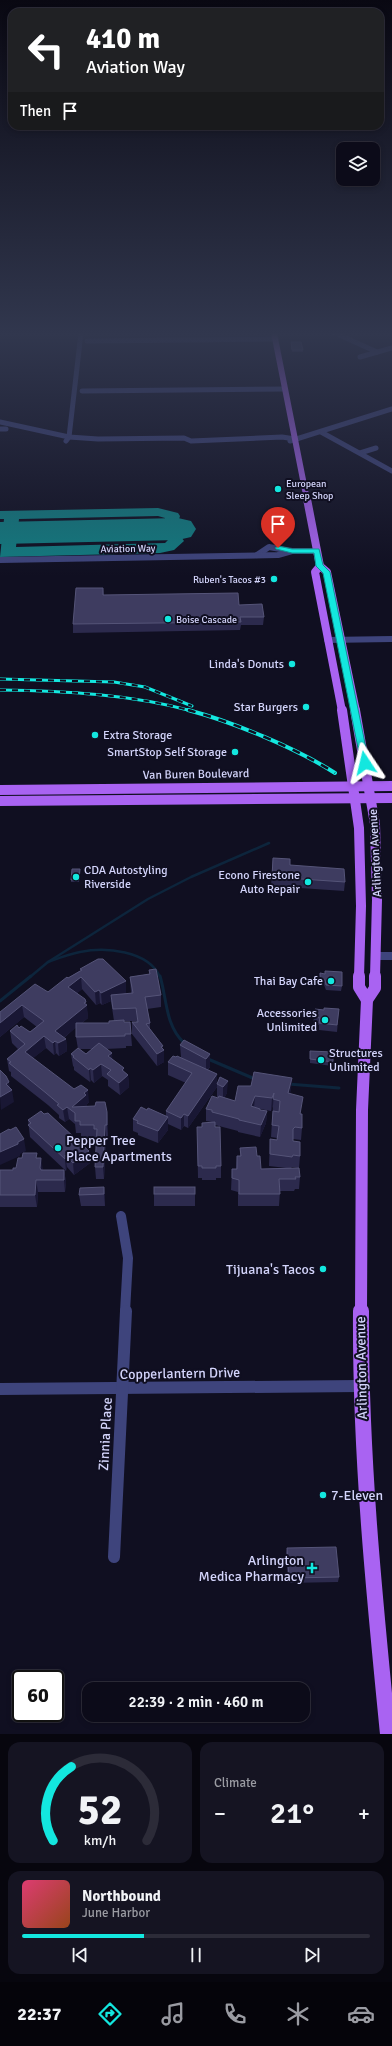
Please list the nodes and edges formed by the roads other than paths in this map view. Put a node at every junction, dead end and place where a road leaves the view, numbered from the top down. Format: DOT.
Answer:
graph roads {
  1 [pos="70,414"];
  2 [pos="290,414"];
  3 [pos="377,414"];
  4 [pos="0,422"];
  5 [pos="2,428"];
  6 [pos="321,432"];
  7 [pos="67,440"];
  8 [pos="295,440"];
  9 [pos="376,448"];
  10 [pos="360,453"];
  11 [pos="392,471"];
  12 [pos="317,551"];
  13 [pos="0,560"];
  14 [pos="320,566"];
  15 [pos="392,639"];
  16 [pos="327,640"];
  17 [pos="341,640"];
  18 [pos="353,786"];
  19 [pos="369,786"];
  20 [pos="392,786"];
  21 [pos="0,790"];
  22 [pos="371,798"];
  23 [pos="392,798"];
  24 [pos="354,799"];
  25 [pos="0,800"];
  26 [pos="361,920"];
  27 [pos="375,956"];
  28 [pos="392,956"];
  29 [pos="367,1000"];
  30 [pos="121,1216"];
  31 [pos="360,1386"];
  32 [pos="122,1388"];
  33 [pos="0,1389"];
  34 [pos="114,1557"];
  35 [pos="388,1734"];
  1 -- 7 [label="street"];
  2 -- 8 [label="main road, Arlington Avenue"];
  3 -- 6 [label="street"];
  4 -- 7 [label="street"];
  5 -- 7 [label="street"];
  6 -- 8 [label="street"];
  6 -- 10 [label="street"];
  7 -- 8 [label="street"];
  8 -- 12 [label="main road, Arlington Avenue"];
  9 -- 10 [label="street"];
  10 -- 11 [label="street"];
  12 -- 13 [label="street, Aviation Way"];
  12 -- 14 [label="main road, Arlington Avenue"];
  14 -- 16 [label="main road, Arlington Avenue"];
  14 -- 17 [label="main road, Arlington Avenue"];
  15 -- 17 [label="street"];
  16 -- 17 [label="street"];
  16 -- 18 [label="main road, Arlington Avenue"];
  17 -- 19 [label="main road, Arlington Avenue"];
  18 -- 19 [label="main road, Van Buren Boulevard"];
  18 -- 21 [label="main road, Van Buren Boulevard"];
  18 -- 24 [label="main road, Arlington Avenue"];
  19 -- 20 [label="main road, Van Buren Boulevard"];
  19 -- 22 [label="main road, Arlington Avenue"];
  22 -- 23 [label="main road, Van Buren Boulevard"];
  22 -- 24 [label="main road, Van Buren Boulevard"];
  22 -- 27 [label="main road, Arlington Avenue"];
  24 -- 25 [label="main road, Van Buren Boulevard"];
  24 -- 26 [label="main road, Arlington Avenue"];
  26 -- 27 [label="main road"];
  26 -- 29 [label="main road, Arlington Avenue"];
  27 -- 28 [label="street"];
  27 -- 29 [label="main road, Arlington Avenue"];
  29 -- 31 [label="main road, Arlington Avenue"];
  30 -- 32 [label="street, Zinnia Place"];
  31 -- 32 [label="street, Copperlantern Drive"];
  31 -- 35 [label="main road, Arlington Avenue"];
  32 -- 33 [label="street, Copperlantern Drive"];
  32 -- 34 [label="street, Zinnia Place"];
}
